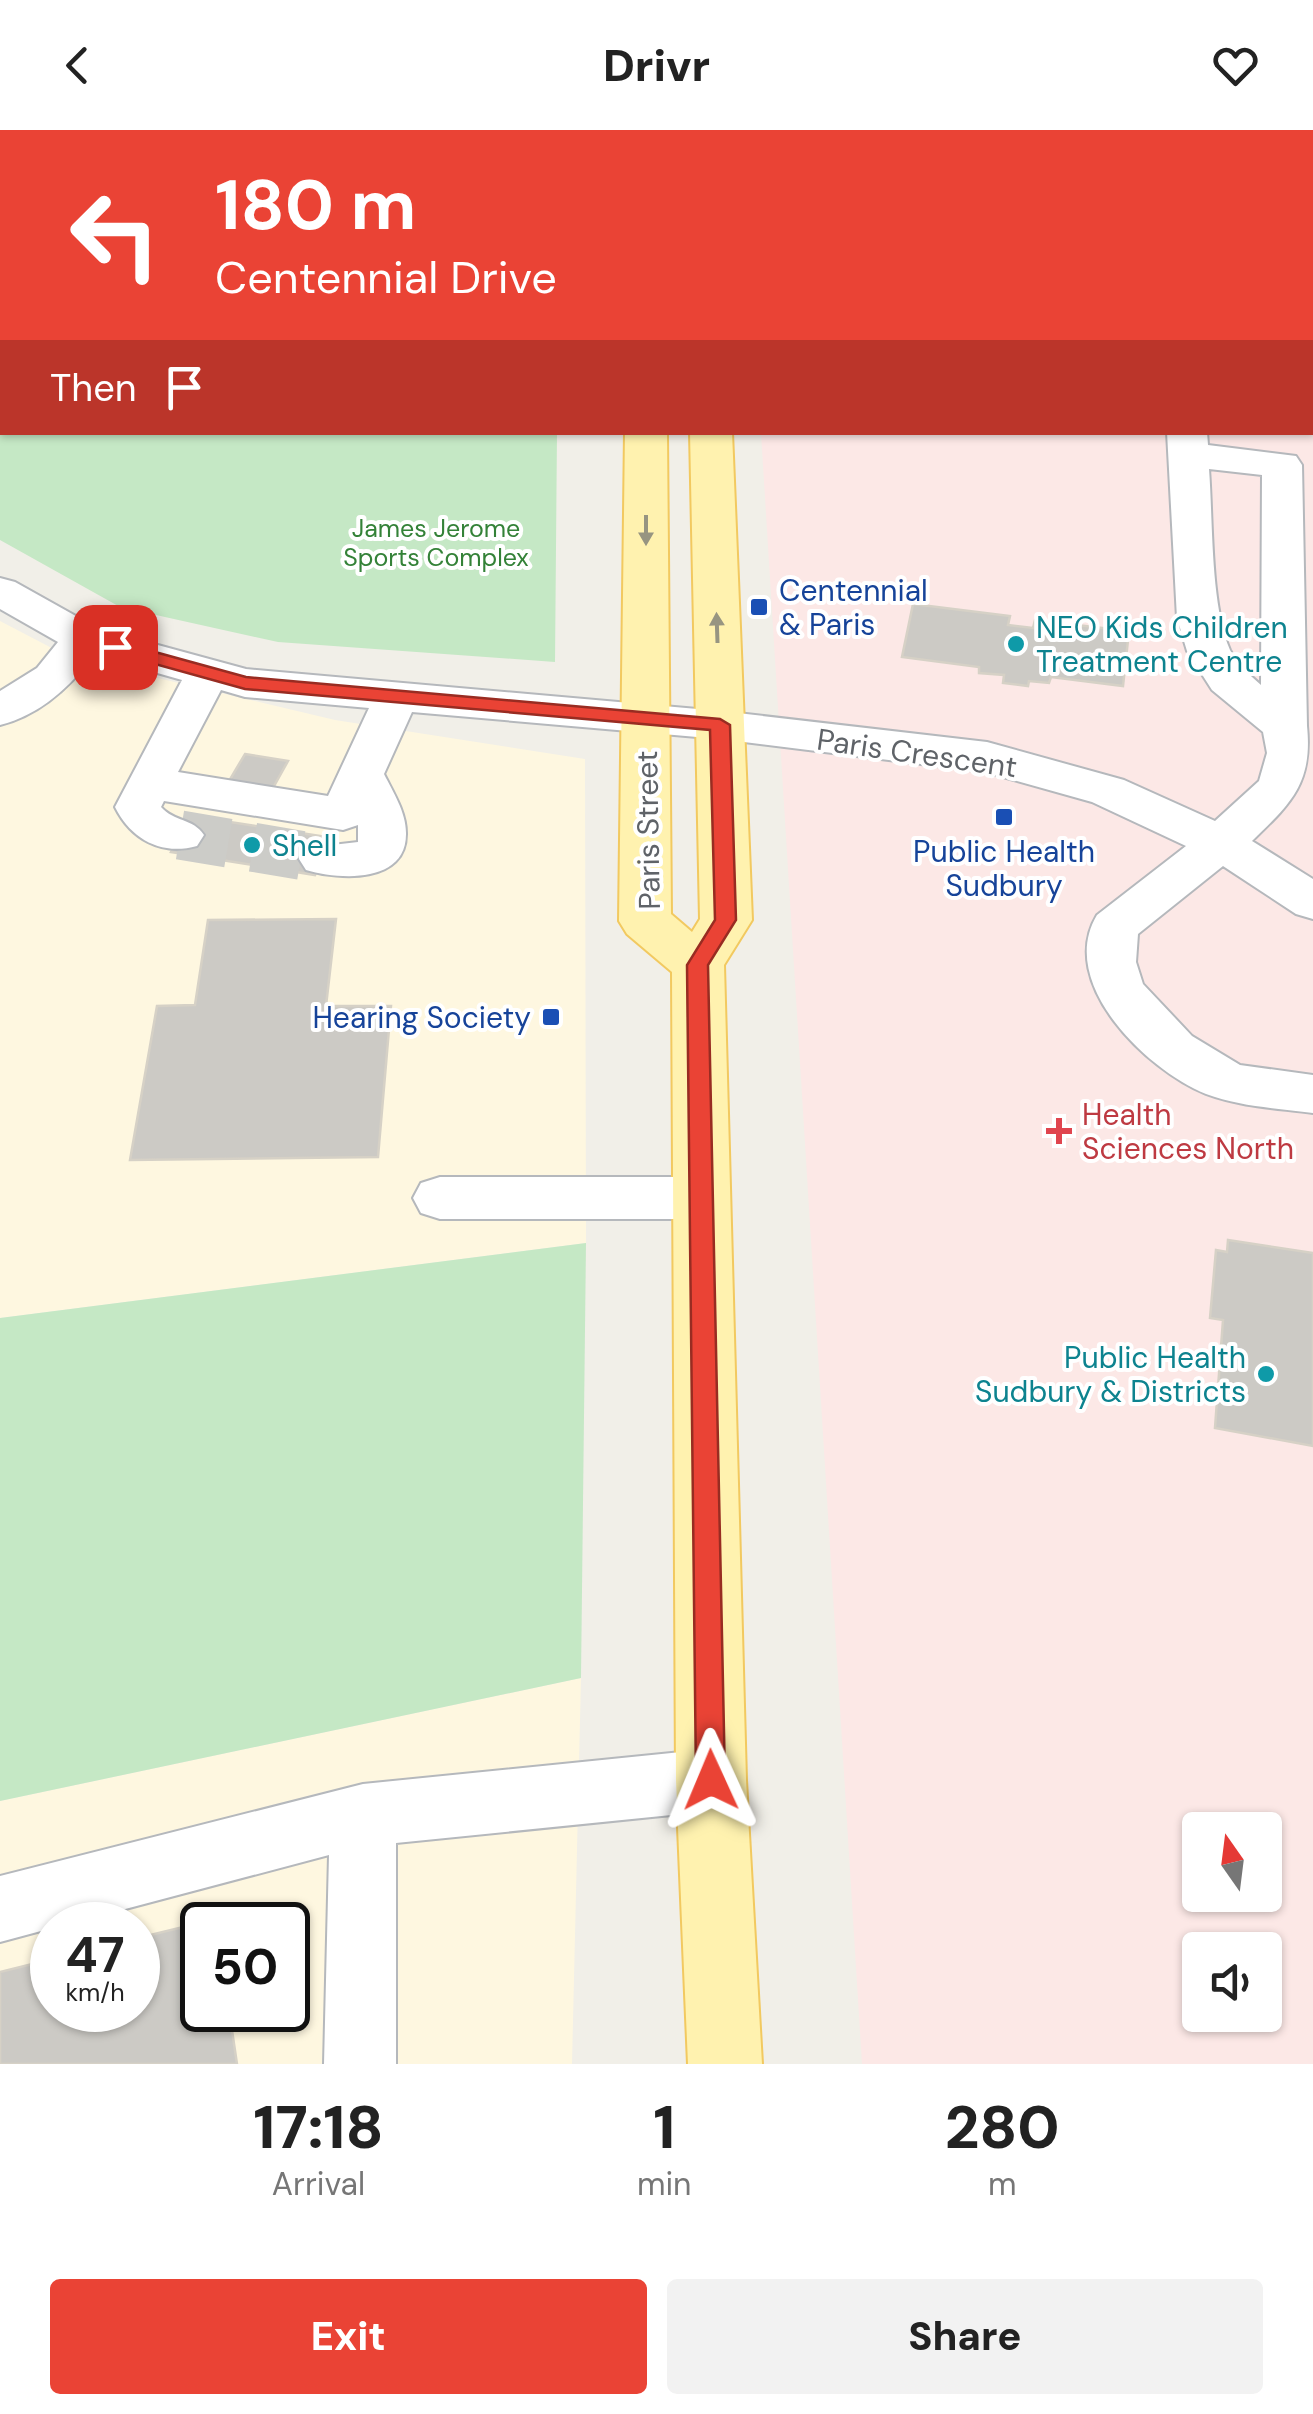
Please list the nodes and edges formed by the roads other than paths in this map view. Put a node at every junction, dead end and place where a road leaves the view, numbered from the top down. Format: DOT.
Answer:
graph roads {
  1 [pos="646,435"];
  2 [pos="712,435"];
  3 [pos="1188,444"];
  4 [pos="0,591"];
  5 [pos="84,638"];
  6 [pos="208,673"];
  7 [pos="0,682"];
  8 [pos="396,696"];
  9 [pos="0,711"];
  10 [pos="647,718"];
  11 [pos="720,725"];
  12 [pos="1284,726"];
  13 [pos="360,774"];
  14 [pos="149,783"];
  15 [pos="180,835"];
  16 [pos="1221,843"];
  17 [pos="323,859"];
  18 [pos="1313,902"];
  19 [pos="698,965"];
  20 [pos="1313,1094"];
  21 [pos="440,1198"];
  22 [pos="702,1198"];
  23 [pos="711,1780"];
  24 [pos="363,1816"];
  25 [pos="0,1910"];
  26 [pos="360,2064"];
  27 [pos="726,2064"];
  1 -- 10 [label="main road, Paris Street, one-way"];
  11 -- 2 [label="main road, one-way"];
  3 -- 12 [label="street"];
  3 -- 12 [label="street"];
  4 -- 5 [label="street, Paris Crescent"];
  5 -- 6 [label="street, Paris Crescent"];
  5 -- 7 [label="street"];
  5 -- 9 [label="street"];
  6 -- 8 [label="street, Paris Crescent"];
  6 -- 14 [label="street"];
  8 -- 10 [label="street, Paris Crescent"];
  8 -- 13 [label="street"];
  10 -- 11 [label="street, Paris Crescent"];
  10 -- 19 [label="main road, Paris Street"];
  11 -- 16 [label="street, Paris Crescent"];
  11 -- 19 [label="main road"];
  12 -- 16 [label="street"];
  13 -- 14 [label="street"];
  13 -- 17 [label="street"];
  14 -- 15 [label="street"];
  16 -- 18 [label="street, Paris Crescent"];
  16 -- 20 [label="street"];
  19 -- 22 [label="main road"];
  21 -- 22 [label="street"];
  22 -- 23 [label="main road"];
  23 -- 24 [label="street"];
  23 -- 27 [label="main road"];
  24 -- 25 [label="street"];
  24 -- 26 [label="street"];
}
